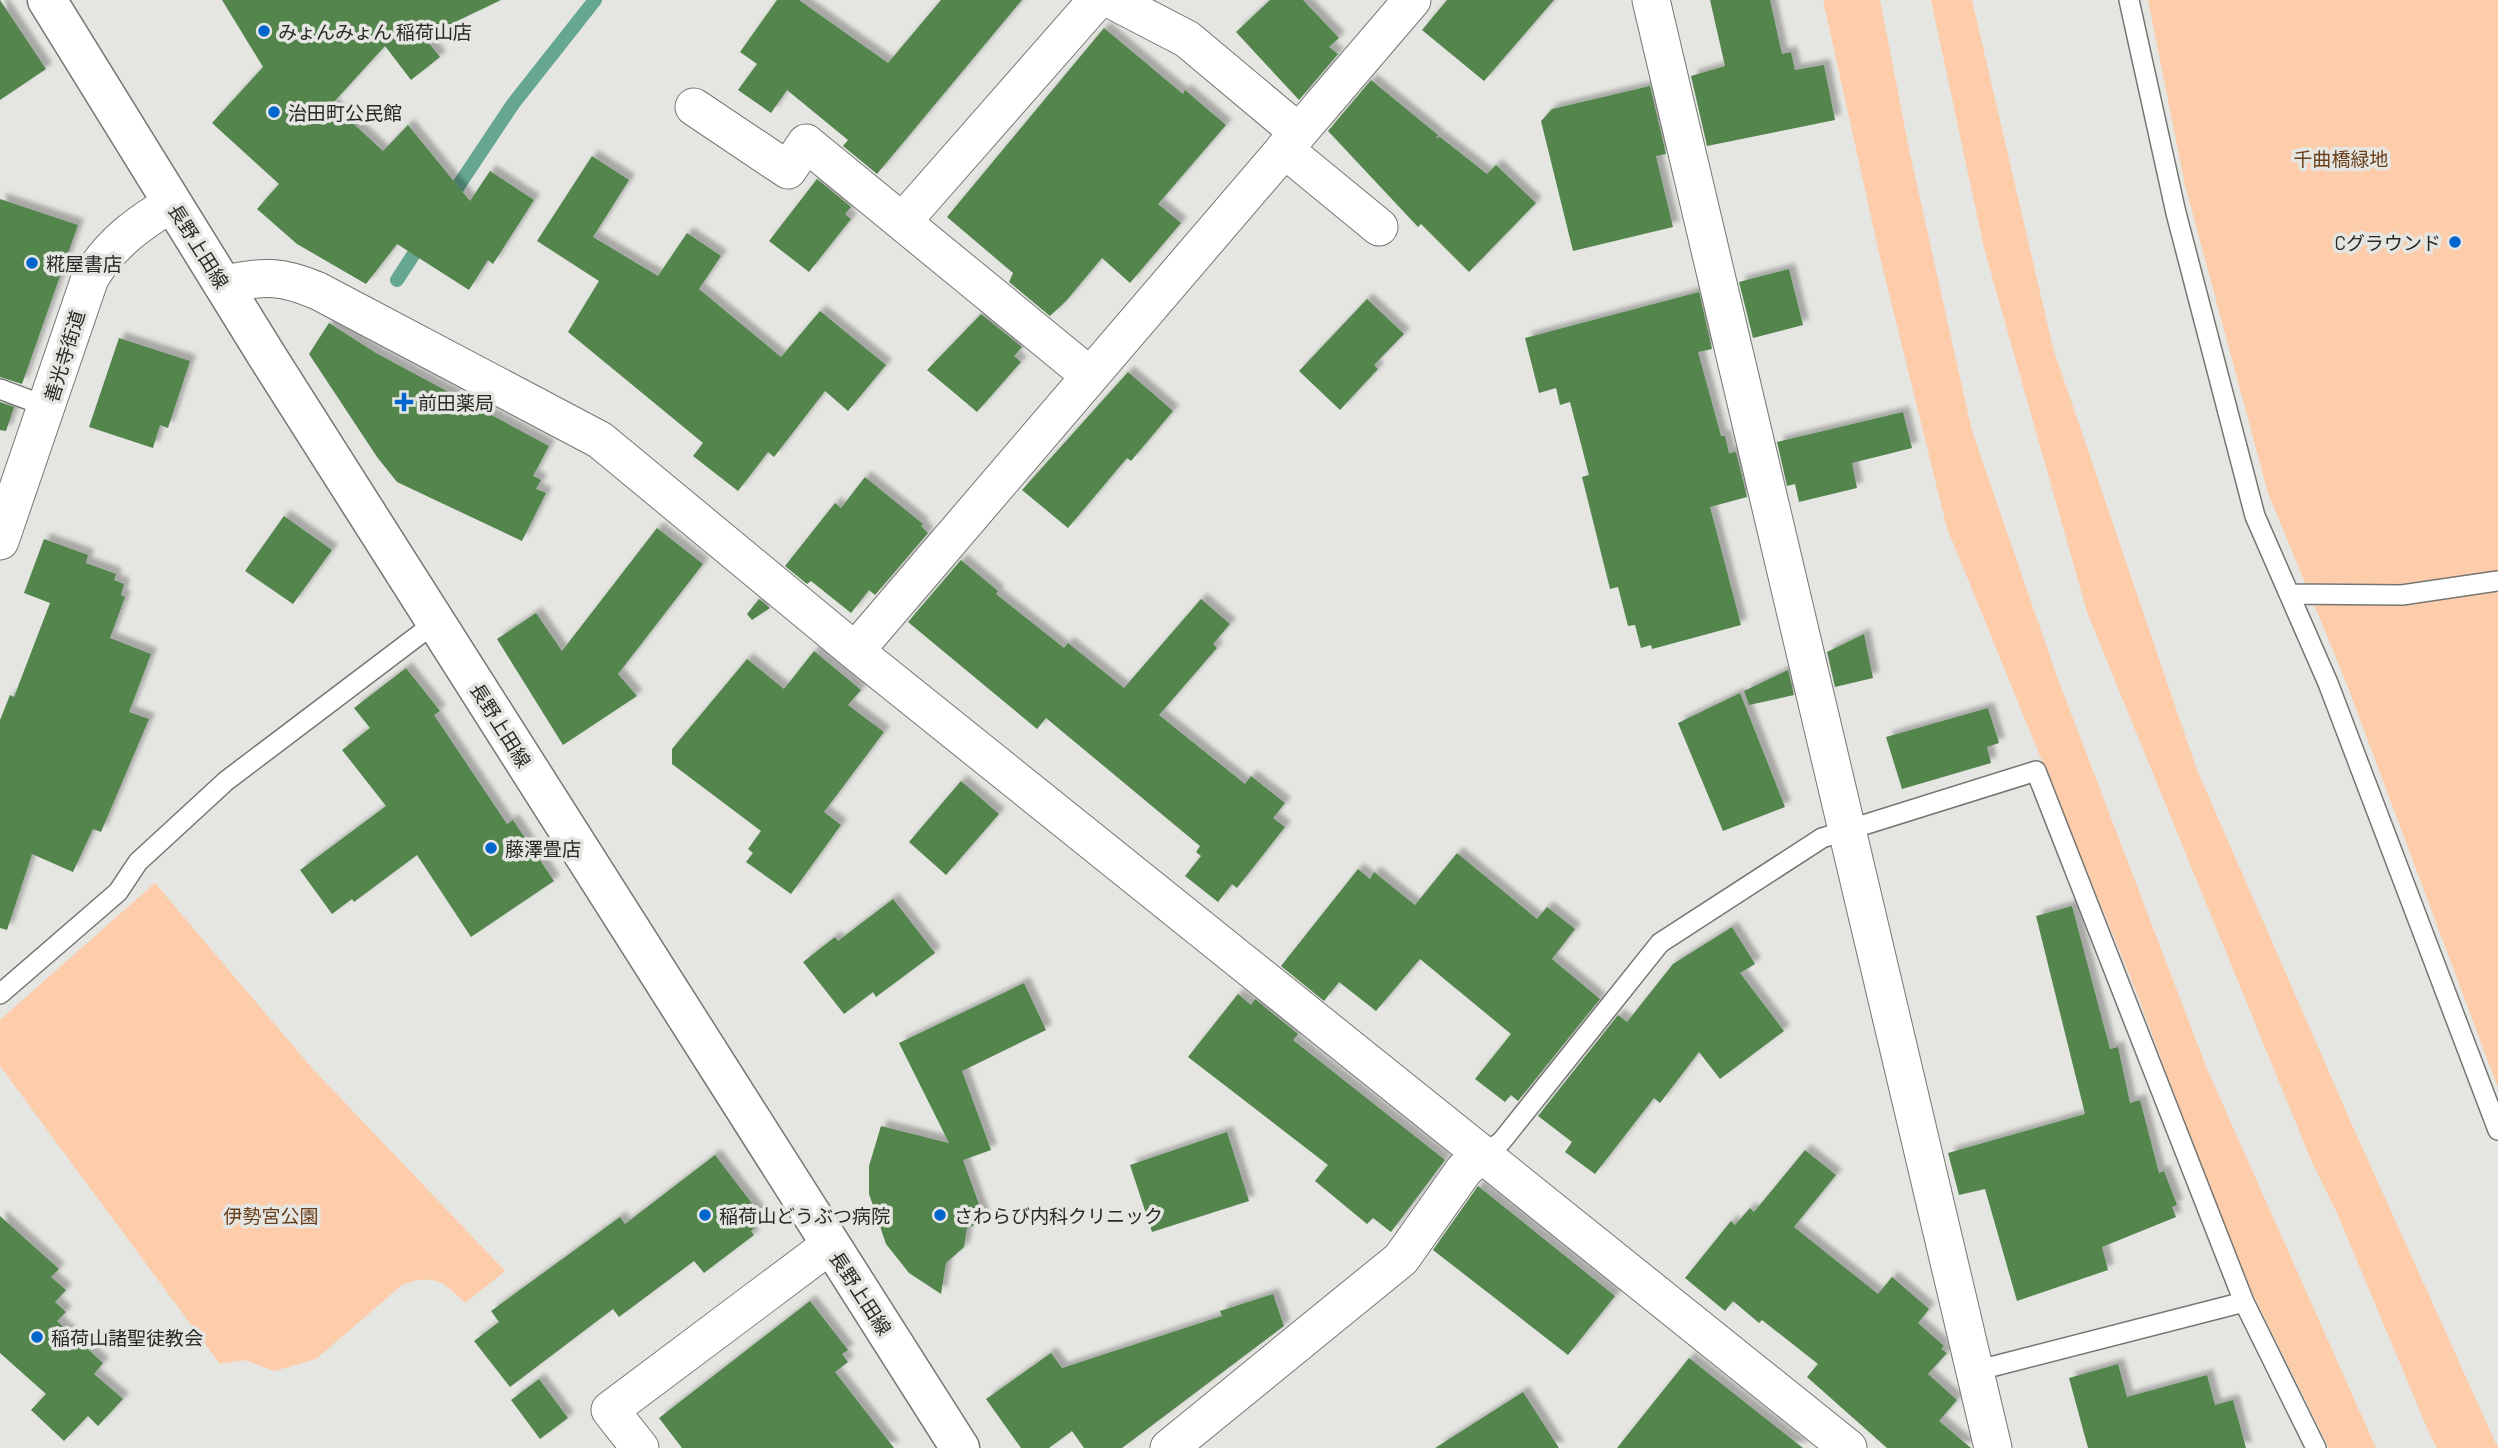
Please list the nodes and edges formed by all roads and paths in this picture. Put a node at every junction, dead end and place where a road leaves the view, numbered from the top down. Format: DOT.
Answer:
graph roads {
  1 [pos="47,0"];
  2 [pos="1097,0"];
  3 [pos="1112,0"];
  4 [pos="1412,0"];
  5 [pos="1651,0"];
  6 [pos="2129,0"];
  7 [pos="694,107"];
  8 [pos="1291,141"];
  9 [pos="172,202"];
  10 [pos="902,221"];
  11 [pos="1379,227"];
  12 [pos="222,284"];
  13 [pos="1089,375"];
  14 [pos="0,389"];
  15 [pos="48,407"];
  16 [pos="0,541"];
  17 [pos="2498,581"];
  18 [pos="2289,594"];
  19 [pos="436,622"];
  20 [pos="855,651"];
  21 [pos="1845,833"];
  22 [pos="0,994"];
  23 [pos="2496,1119"];
  24 [pos="1481,1155"];
  25 [pos="830,1245"];
  26 [pos="2244,1302"];
  27 [pos="1975,1371"];
  28 [pos="640,1448"];
  29 [pos="960,1448"];
  30 [pos="1169,1448"];
  31 [pos="1848,1448"];
  32 [pos="1993,1448"];
  33 [pos="2316,1448"];
  1 -- 9 [label="main road, 長野上田線"];
  2 -- 10 [label="street"];
  3 -- 8 [label="street"];
  4 -- 8 [label="street"];
  5 -- 21 [label="street"];
  6 -- 18 [label="lane"];
  7 -- 10 [label="street"];
  8 -- 11 [label="street"];
  8 -- 13 [label="street"];
  9 -- 12 [label="main road, 長野上田線"];
  9 -- 15 [label="street, 善光寺街道"];
  10 -- 13 [label="street"];
  12 -- 19 [label="main road, 長野上田線"];
  12 -- 20 [label="street"];
  13 -- 20 [label="street"];
  14 -- 15 [label="lane"];
  15 -- 16 [label="street, 善光寺街道"];
  17 -- 18 [label="lane"];
  18 -- 23 [label="lane"];
  19 -- 22 [label="lane"];
  19 -- 25 [label="main road, 長野上田線"];
  20 -- 24 [label="street"];
  21 -- 24 [label="lane"];
  21 -- 26 [label="lane"];
  21 -- 27 [label="street"];
  24 -- 30 [label="street"];
  24 -- 31 [label="street"];
  25 -- 28 [label="street"];
  25 -- 29 [label="main road, 長野上田線"];
  26 -- 27 [label="lane"];
  26 -- 33 [label="lane"];
  27 -- 32 [label="street"];
}
